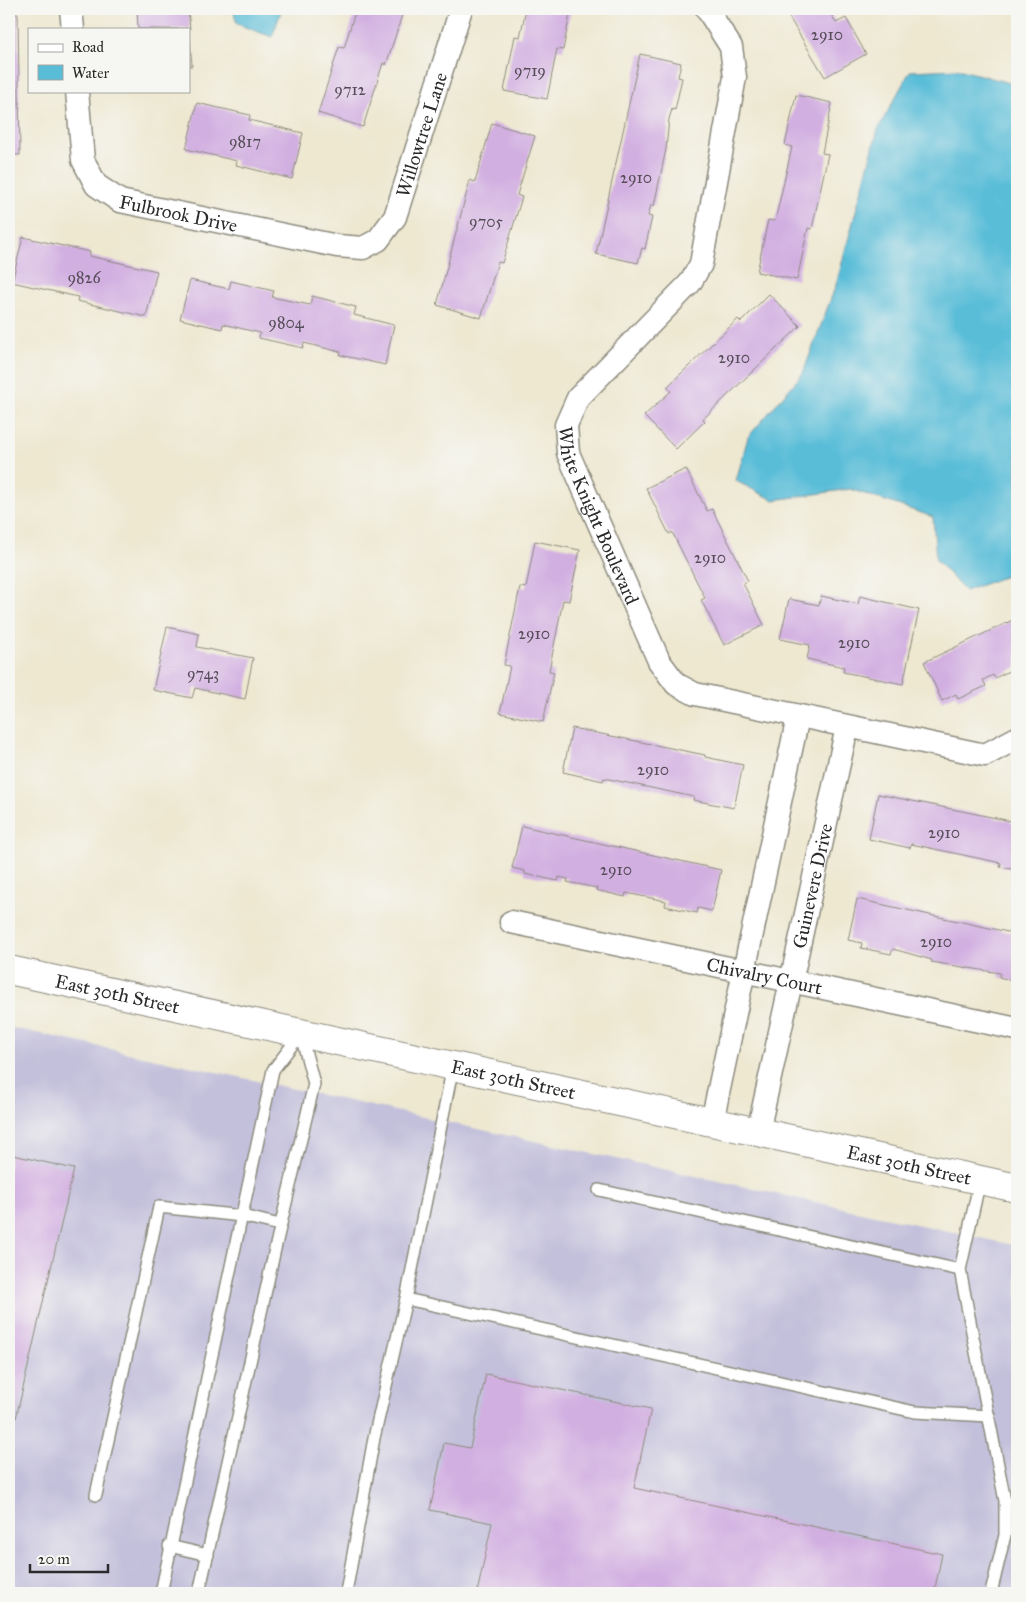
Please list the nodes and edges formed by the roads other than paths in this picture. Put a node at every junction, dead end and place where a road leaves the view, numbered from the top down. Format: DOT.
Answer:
graph roads {
  1 [pos="71,9"];
  2 [pos="461,9"];
  3 [pos="707,9"];
  4 [pos="73,28"];
  5 [pos="77,92"];
  6 [pos="363,248"];
  7 [pos="808,720"];
  8 [pos="847,728"];
  9 [pos="1017,738"];
  10 [pos="511,922"];
  11 [pos="9,970"];
  12 [pos="745,972"];
  13 [pos="789,981"];
  14 [pos="1017,1029"];
  15 [pos="301,1033"];
  16 [pos="453,1066"];
  17 [pos="712,1122"];
  18 [pos="758,1132"];
  19 [pos="980,1180"];
  20 [pos="1017,1188"];
  21 [pos="599,1190"];
  22 [pos="242,1216"];
  23 [pos="280,1225"];
  24 [pos="960,1270"];
  25 [pos="406,1298"];
  26 [pos="989,1416"];
  27 [pos="96,1494"];
  28 [pos="169,1546"];
  29 [pos="208,1554"];
  30 [pos="160,1593"];
  31 [pos="199,1593"];
  32 [pos="346,1593"];
  33 [pos="991,1593"];
  1 -- 4 [label="street"];
  2 -- 6 [label="street, Willowtree Lane"];
  3 -- 7 [label="street, White Knight Boulevard"];
  5 -- 6 [label="street, Fulbrook Drive"];
  7 -- 8 [label="street, White Knight Boulevard"];
  7 -- 12 [label="street"];
  8 -- 9 [label="street, White Knight Boulevard"];
  8 -- 13 [label="street, Guinevere Drive"];
  10 -- 12 [label="street, Chivalry Court"];
  11 -- 15 [label="main road, East 30th Street"];
  12 -- 13 [label="street, Chivalry Court"];
  12 -- 17 [label="street"];
  13 -- 14 [label="street, Chivalry Court"];
  13 -- 18 [label="street, Guinevere Drive"];
  15 -- 16 [label="main road, East 30th Street"];
  15 -- 22 [label="lane"];
  15 -- 23 [label="lane"];
  16 -- 17 [label="main road, East 30th Street"];
  16 -- 25 [label="lane"];
  17 -- 18 [label="main road, East 30th Street"];
  18 -- 19 [label="main road, East 30th Street"];
  19 -- 20 [label="main road, East 30th Street"];
  19 -- 24 [label="lane"];
  21 -- 24 [label="lane"];
  22 -- 23 [label="lane"];
  22 -- 27 [label="lane"];
  22 -- 28 [label="lane"];
  23 -- 29 [label="lane"];
  24 -- 26 [label="lane"];
  25 -- 26 [label="lane"];
  25 -- 32 [label="lane"];
  26 -- 33 [label="lane"];
  28 -- 29 [label="lane"];
  28 -- 30 [label="lane"];
  29 -- 31 [label="lane"];
}
